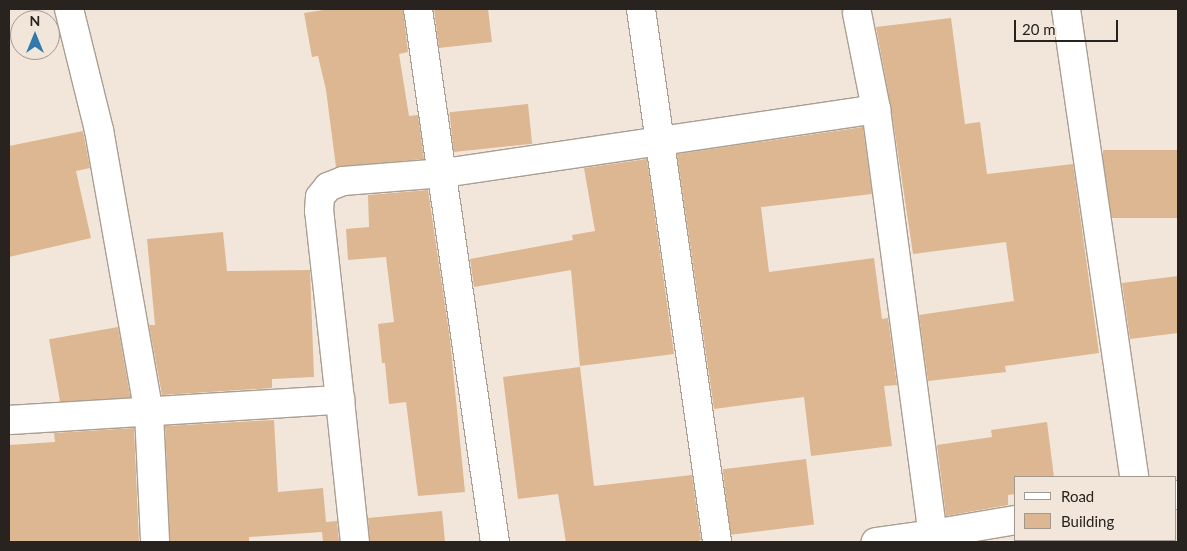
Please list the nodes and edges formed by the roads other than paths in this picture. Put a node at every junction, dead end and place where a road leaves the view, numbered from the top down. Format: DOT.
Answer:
graph roads {
  1 [pos="69,9"];
  2 [pos="418,9"];
  3 [pos="641,9"];
  4 [pos="1066,9"];
  5 [pos="863,10"];
  6 [pos="876,110"];
  7 [pos="662,143"];
  8 [pos="444,173"];
  9 [pos="340,400"];
  10 [pos="149,413"];
  11 [pos="9,420"];
  12 [pos="1134,476"];
  13 [pos="1014,520"];
  14 [pos="934,538"];
  15 [pos="155,542"];
  16 [pos="355,542"];
  17 [pos="495,542"];
  18 [pos="717,542"];
  19 [pos="876,542"];
  1 -- 10 [label="street"];
  2 -- 8 [label="street"];
  3 -- 7 [label="street"];
  4 -- 12 [label="street"];
  5 -- 6 [label="street"];
  6 -- 7 [label="street"];
  6 -- 14 [label="street"];
  7 -- 8 [label="street"];
  7 -- 18 [label="street"];
  8 -- 9 [label="street"];
  8 -- 17 [label="street"];
  9 -- 10 [label="street"];
  9 -- 16 [label="street"];
  10 -- 11 [label="street"];
  10 -- 15 [label="street"];
  13 -- 14 [label="street"];
  14 -- 19 [label="street"];
}
